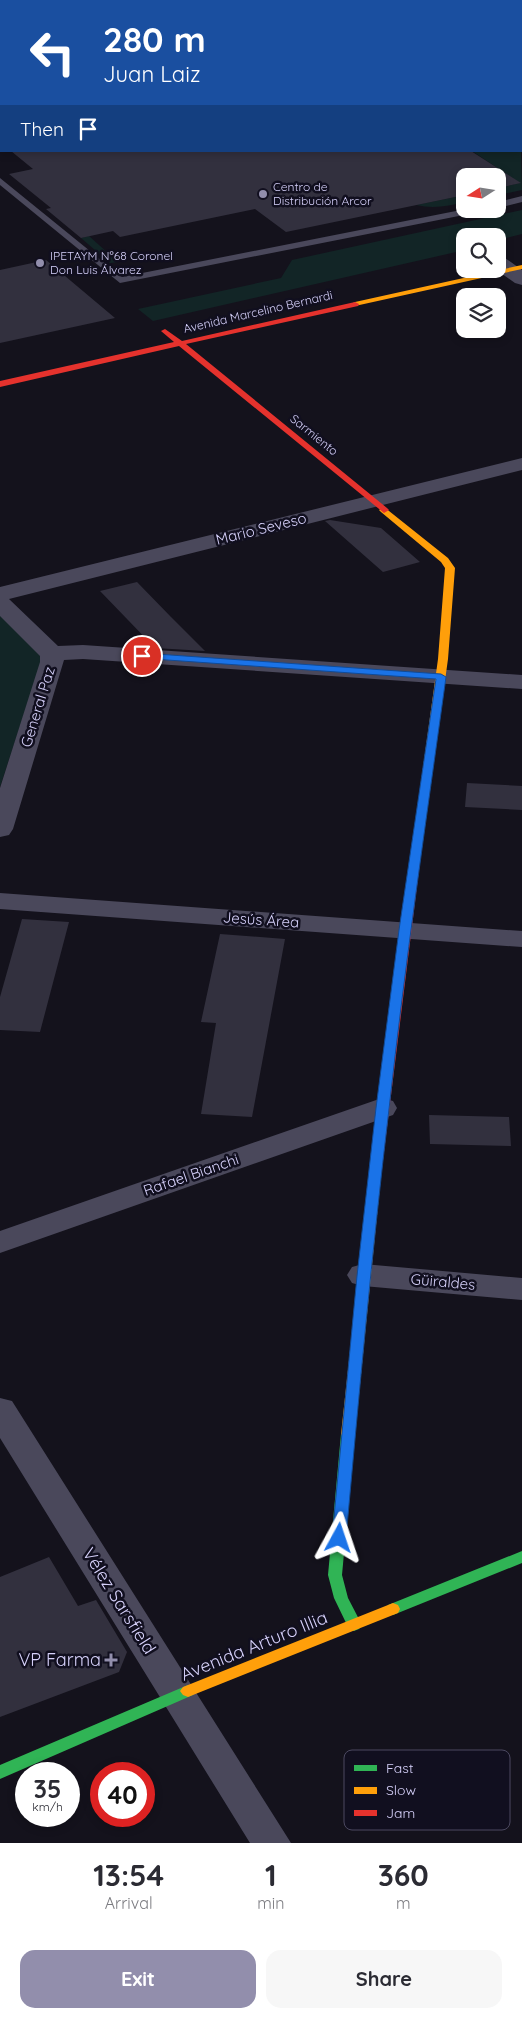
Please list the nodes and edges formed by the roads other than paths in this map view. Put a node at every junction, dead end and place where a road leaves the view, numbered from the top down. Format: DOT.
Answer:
graph roads {
  1 [pos="0,181"];
  2 [pos="522,200"];
  3 [pos="506,203"];
  4 [pos="456,214"];
  5 [pos="509,265"];
  6 [pos="184,327"];
  7 [pos="160,332"];
  8 [pos="179,344"];
  9 [pos="0,384"];
  10 [pos="522,464"];
  11 [pos="373,502"];
  12 [pos="0,594"];
  13 [pos="0,603"];
  14 [pos="52,654"];
  15 [pos="441,677"];
  16 [pos="522,682"];
  17 [pos="0,829"];
  18 [pos="0,901"];
  19 [pos="405,930"];
  20 [pos="522,939"];
  21 [pos="382,1108"];
  22 [pos="0,1242"];
  23 [pos="364,1276"];
  24 [pos="522,1289"];
  25 [pos="0,1410"];
  26 [pos="522,1557"];
  27 [pos="354,1625"];
  28 [pos="178,1695"];
  29 [pos="0,1772"];
  30 [pos="271,1843"];
  1 -- 4 [label="lane"];
  2 -- 3 [label="lane"];
  5 -- 8 [label="street, Avenida Marcelino Bernardi"];
  6 -- 7 [label="street, Avenida Marcelino Bernardi"];
  7 -- 8 [label="street, Sarmiento"];
  8 -- 9 [label="street, Avenida Marcelino Bernardi"];
  8 -- 11 [label="street, Sarmiento"];
  10 -- 11 [label="street, Mario Seveso"];
  11 -- 12 [label="street, Mario Seveso"];
  11 -- 15 [label="street, Sarmiento"];
  13 -- 14 [label="street, General Paz"];
  14 -- 15 [label="street"];
  14 -- 17 [label="street, General Paz"];
  15 -- 16 [label="street"];
  15 -- 19 [label="street"];
  18 -- 19 [label="street, Jesús Área"];
  19 -- 20 [label="street, Jesús Área"];
  19 -- 21 [label="street"];
  21 -- 22 [label="street, Rafael Bianchi"];
  21 -- 23 [label="street"];
  23 -- 24 [label="street, Güiraldes"];
  23 -- 27 [label="street"];
  25 -- 28 [label="street, Vélez Sarsfield"];
  26 -- 27 [label="street, Avenida Arturo Illia"];
  27 -- 28 [label="street, Avenida Arturo Illia"];
  28 -- 29 [label="street, Avenida Arturo Illia"];
  28 -- 30 [label="street, Vélez Sarsfield"];
}
